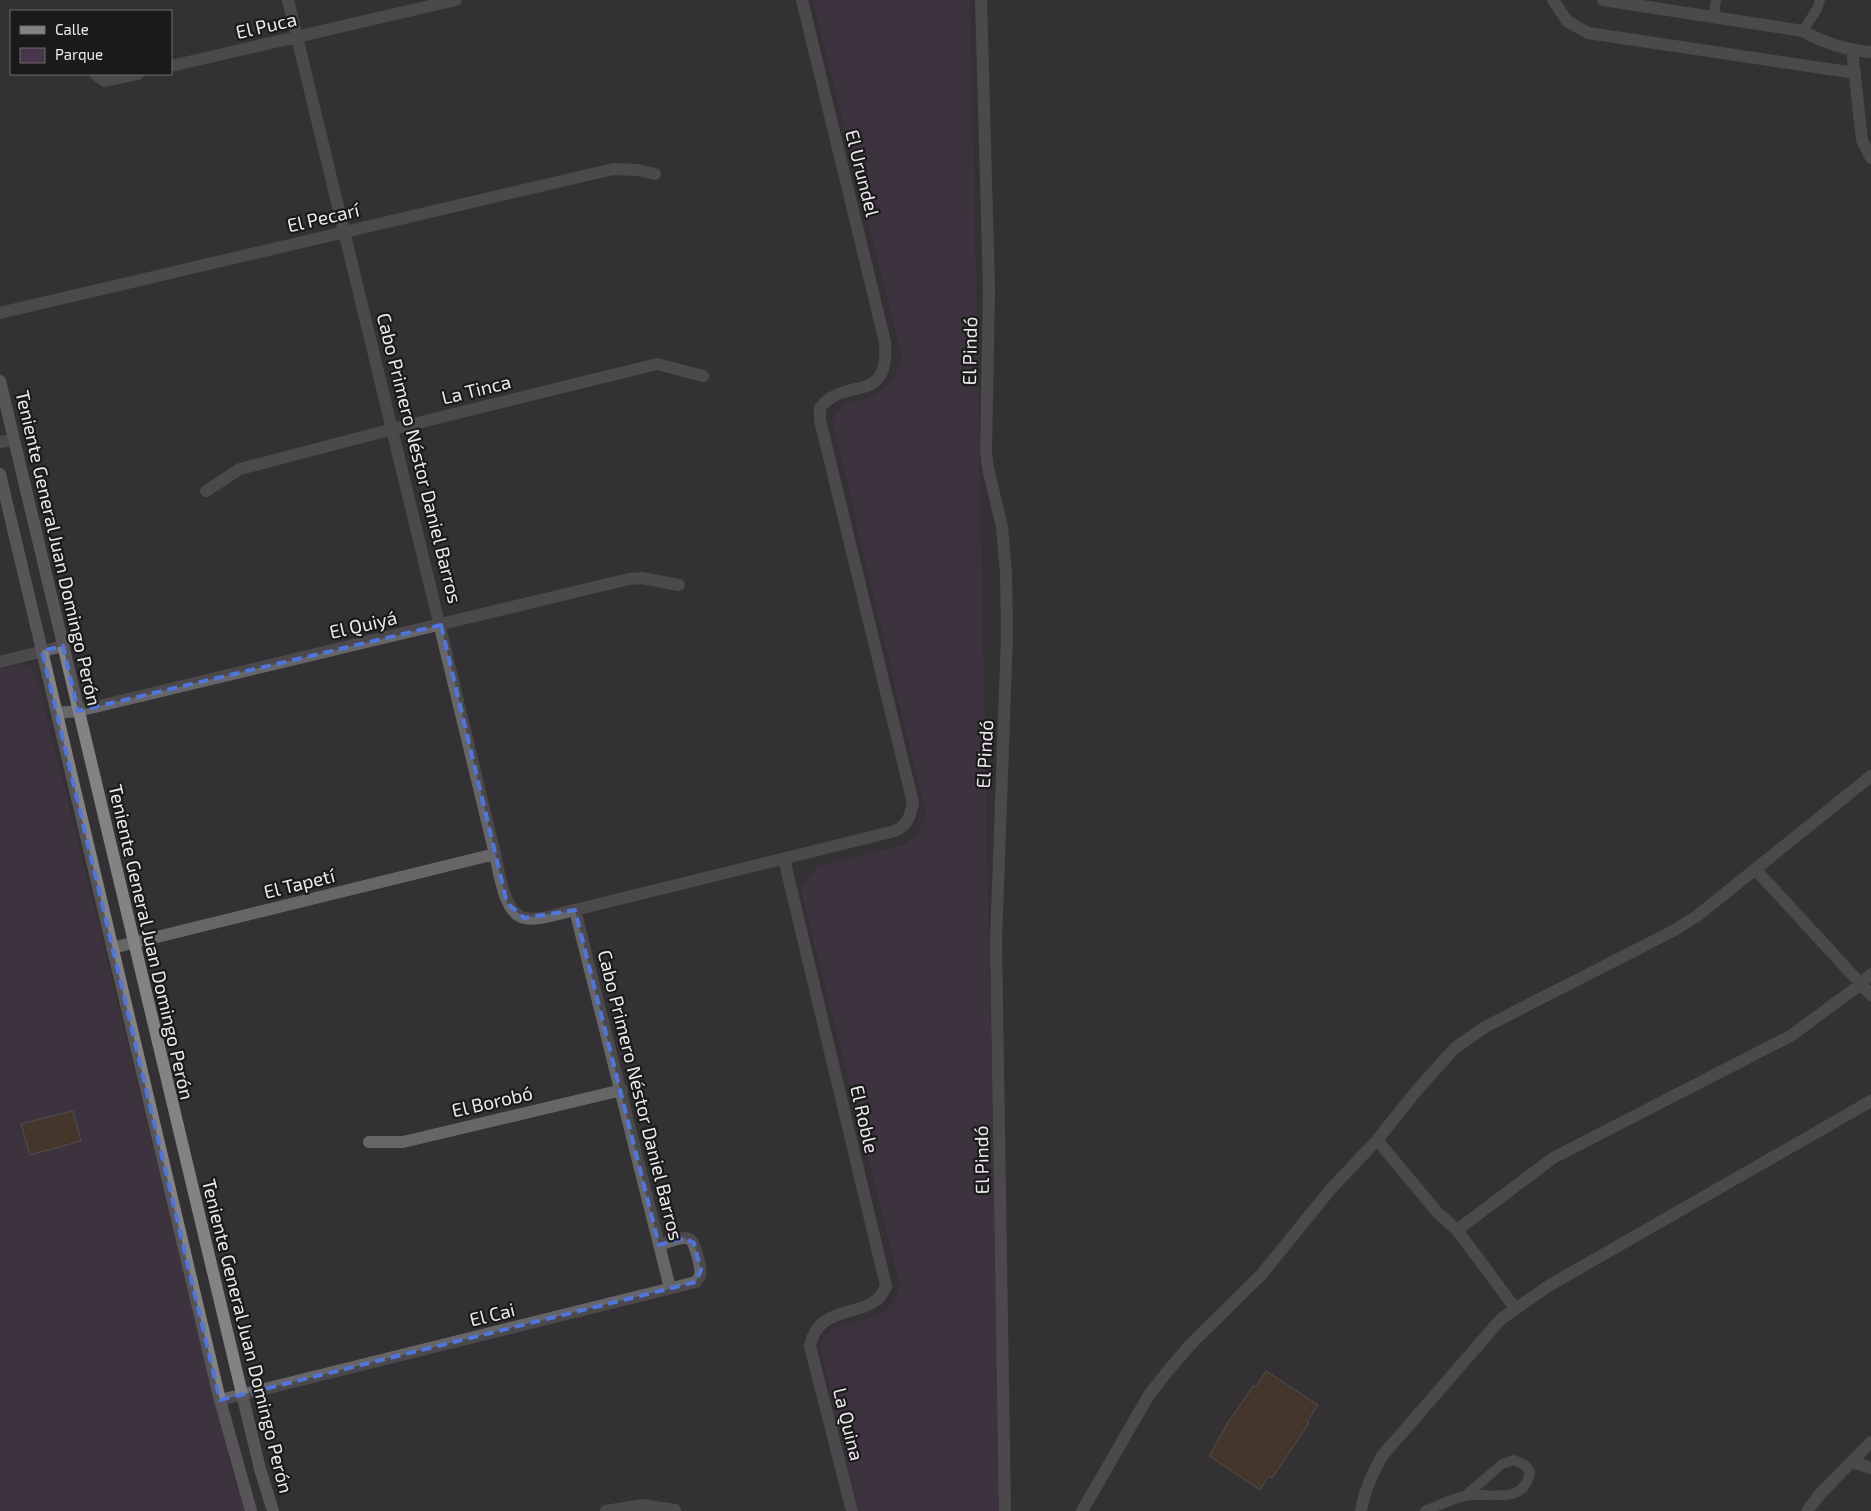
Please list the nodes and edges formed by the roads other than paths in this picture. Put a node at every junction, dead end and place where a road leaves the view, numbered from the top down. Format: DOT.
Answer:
graph roads {
  1 [pos="288,0"];
  2 [pos="456,0"];
  3 [pos="802,0"];
  4 [pos="982,0"];
  5 [pos="1553,0"];
  6 [pos="1606,0"];
  7 [pos="1716,0"];
  8 [pos="1820,0"];
  9 [pos="1714,16"];
  10 [pos="1803,31"];
  11 [pos="297,37"];
  12 [pos="1852,50"];
  13 [pos="1871,52"];
  14 [pos="172,66"];
  15 [pos="1855,73"];
  16 [pos="96,75"];
  17 [pos="133,75"];
  18 [pos="1871,158"];
  19 [pos="655,174"];
  20 [pos="345,231"];
  21 [pos="0,313"];
  22 [pos="703,376"];
  23 [pos="0,381"];
  24 [pos="393,428"];
  25 [pos="13,440"];
  26 [pos="0,442"];
  27 [pos="0,474"];
  28 [pos="206,491"];
  29 [pos="679,585"];
  30 [pos="441,625"];
  31 [pos="63,646"];
  32 [pos="42,651"];
  33 [pos="0,662"];
  34 [pos="78,711"];
  35 [pos="57,713"];
  36 [pos="1871,776"];
  37 [pos="495,854"];
  38 [pos="784,859"];
  39 [pos="1755,869"];
  40 [pos="575,910"];
  41 [pos="134,942"];
  42 [pos="112,948"];
  43 [pos="1871,974"];
  44 [pos="1861,984"];
  45 [pos="1871,995"];
  46 [pos="622,1090"];
  47 [pos="1871,1102"];
  48 [pos="1378,1140"];
  49 [pos="369,1142"];
  50 [pos="1457,1230"];
  51 [pos="659,1245"];
  52 [pos="670,1288"];
  53 [pos="1514,1308"];
  54 [pos="810,1346"];
  55 [pos="242,1395"];
  56 [pos="220,1400"];
  57 [pos="1871,1442"];
  58 [pos="1853,1462"];
  59 [pos="1871,1468"];
  60 [pos="1466,1496"];
  61 [pos="675,1510"];
  62 [pos="251,1511"];
  63 [pos="273,1511"];
  64 [pos="606,1511"];
  65 [pos="852,1511"];
  66 [pos="1005,1511"];
  67 [pos="1082,1511"];
  68 [pos="1361,1511"];
  69 [pos="1425,1511"];
  70 [pos="1807,1511"];
  1 -- 11 [label="street, Cabo Primero Néstor Daniel Barros"];
  2 -- 11 [label="street, El Puca"];
  3 -- 38 [label="street, El Urundel"];
  4 -- 66 [label="street, El Pindó"];
  5 -- 15 [label="street"];
  6 -- 9 [label="street"];
  7 -- 9 [label="lane"];
  8 -- 10 [label="lane"];
  9 -- 10 [label="street"];
  10 -- 12 [label="street"];
  11 -- 14 [label="street, El Puca"];
  11 -- 20 [label="street, Cabo Primero Néstor Daniel Barros"];
  12 -- 13 [label="street"];
  12 -- 15 [label="street"];
  15 -- 18 [label="street"];
  16 -- 17 [label="street"];
  19 -- 20 [label="street, El Pecarí"];
  20 -- 21 [label="street, El Pecarí"];
  20 -- 24 [label="street, Cabo Primero Néstor Daniel Barros"];
  22 -- 24 [label="street, La Tinca"];
  23 -- 25 [label="main road, Teniente General Juan Domingo Perón"];
  24 -- 28 [label="street, La Tinca"];
  24 -- 30 [label="street, Cabo Primero Néstor Daniel Barros"];
  25 -- 26 [label="street"];
  25 -- 31 [label="main road, Teniente General Juan Domingo Perón"];
  27 -- 32 [label="main road, Teniente General Juan Domingo Perón"];
  29 -- 30 [label="street, El Quiyá"];
  30 -- 34 [label="street, El Quiyá"];
  30 -- 37 [label="street, Cabo Primero Néstor Daniel Barros"];
  31 -- 32 [label="street"];
  31 -- 34 [label="main road, Teniente General Juan Domingo Perón"];
  32 -- 33 [label="street"];
  32 -- 35 [label="main road, Teniente General Juan Domingo Perón"];
  34 -- 35 [label="street, El Quiyá"];
  34 -- 41 [label="main road, Teniente General Juan Domingo Perón"];
  35 -- 42 [label="main road, Teniente General Juan Domingo Perón"];
  36 -- 39 [label="street"];
  37 -- 40 [label="street, Cabo Primero Néstor Daniel Barros"];
  37 -- 41 [label="street, El Tapetí"];
  38 -- 40 [label="street"];
  38 -- 54 [label="street, El Roble"];
  39 -- 44 [label="street"];
  39 -- 48 [label="street"];
  40 -- 46 [label="street, Cabo Primero Néstor Daniel Barros"];
  41 -- 42 [label="street, El Tapetí"];
  41 -- 55 [label="main road, Teniente General Juan Domingo Perón"];
  42 -- 56 [label="main road, Teniente General Juan Domingo Perón"];
  43 -- 44 [label="street"];
  44 -- 45 [label="street"];
  44 -- 50 [label="street"];
  46 -- 49 [label="street, El Borobó"];
  46 -- 51 [label="street, Cabo Primero Néstor Daniel Barros"];
  47 -- 53 [label="street"];
  48 -- 50 [label="street"];
  48 -- 67 [label="street"];
  50 -- 53 [label="street"];
  51 -- 52 [label="street, Cabo Primero Néstor Daniel Barros"];
  51 -- 52 [label="street, El Cai"];
  52 -- 55 [label="street, El Cai"];
  53 -- 68 [label="street"];
  54 -- 65 [label="street, La Quina"];
  55 -- 56 [label="street, El Cai"];
  55 -- 63 [label="main road, Teniente General Juan Domingo Perón"];
  56 -- 62 [label="main road, Teniente General Juan Domingo Perón"];
  57 -- 58 [label="street"];
  58 -- 59 [label="street"];
  58 -- 70 [label="street"];
  60 -- 60 [label="lane"];
  60 -- 69 [label="lane"];
  61 -- 64 [label="street"];
}
